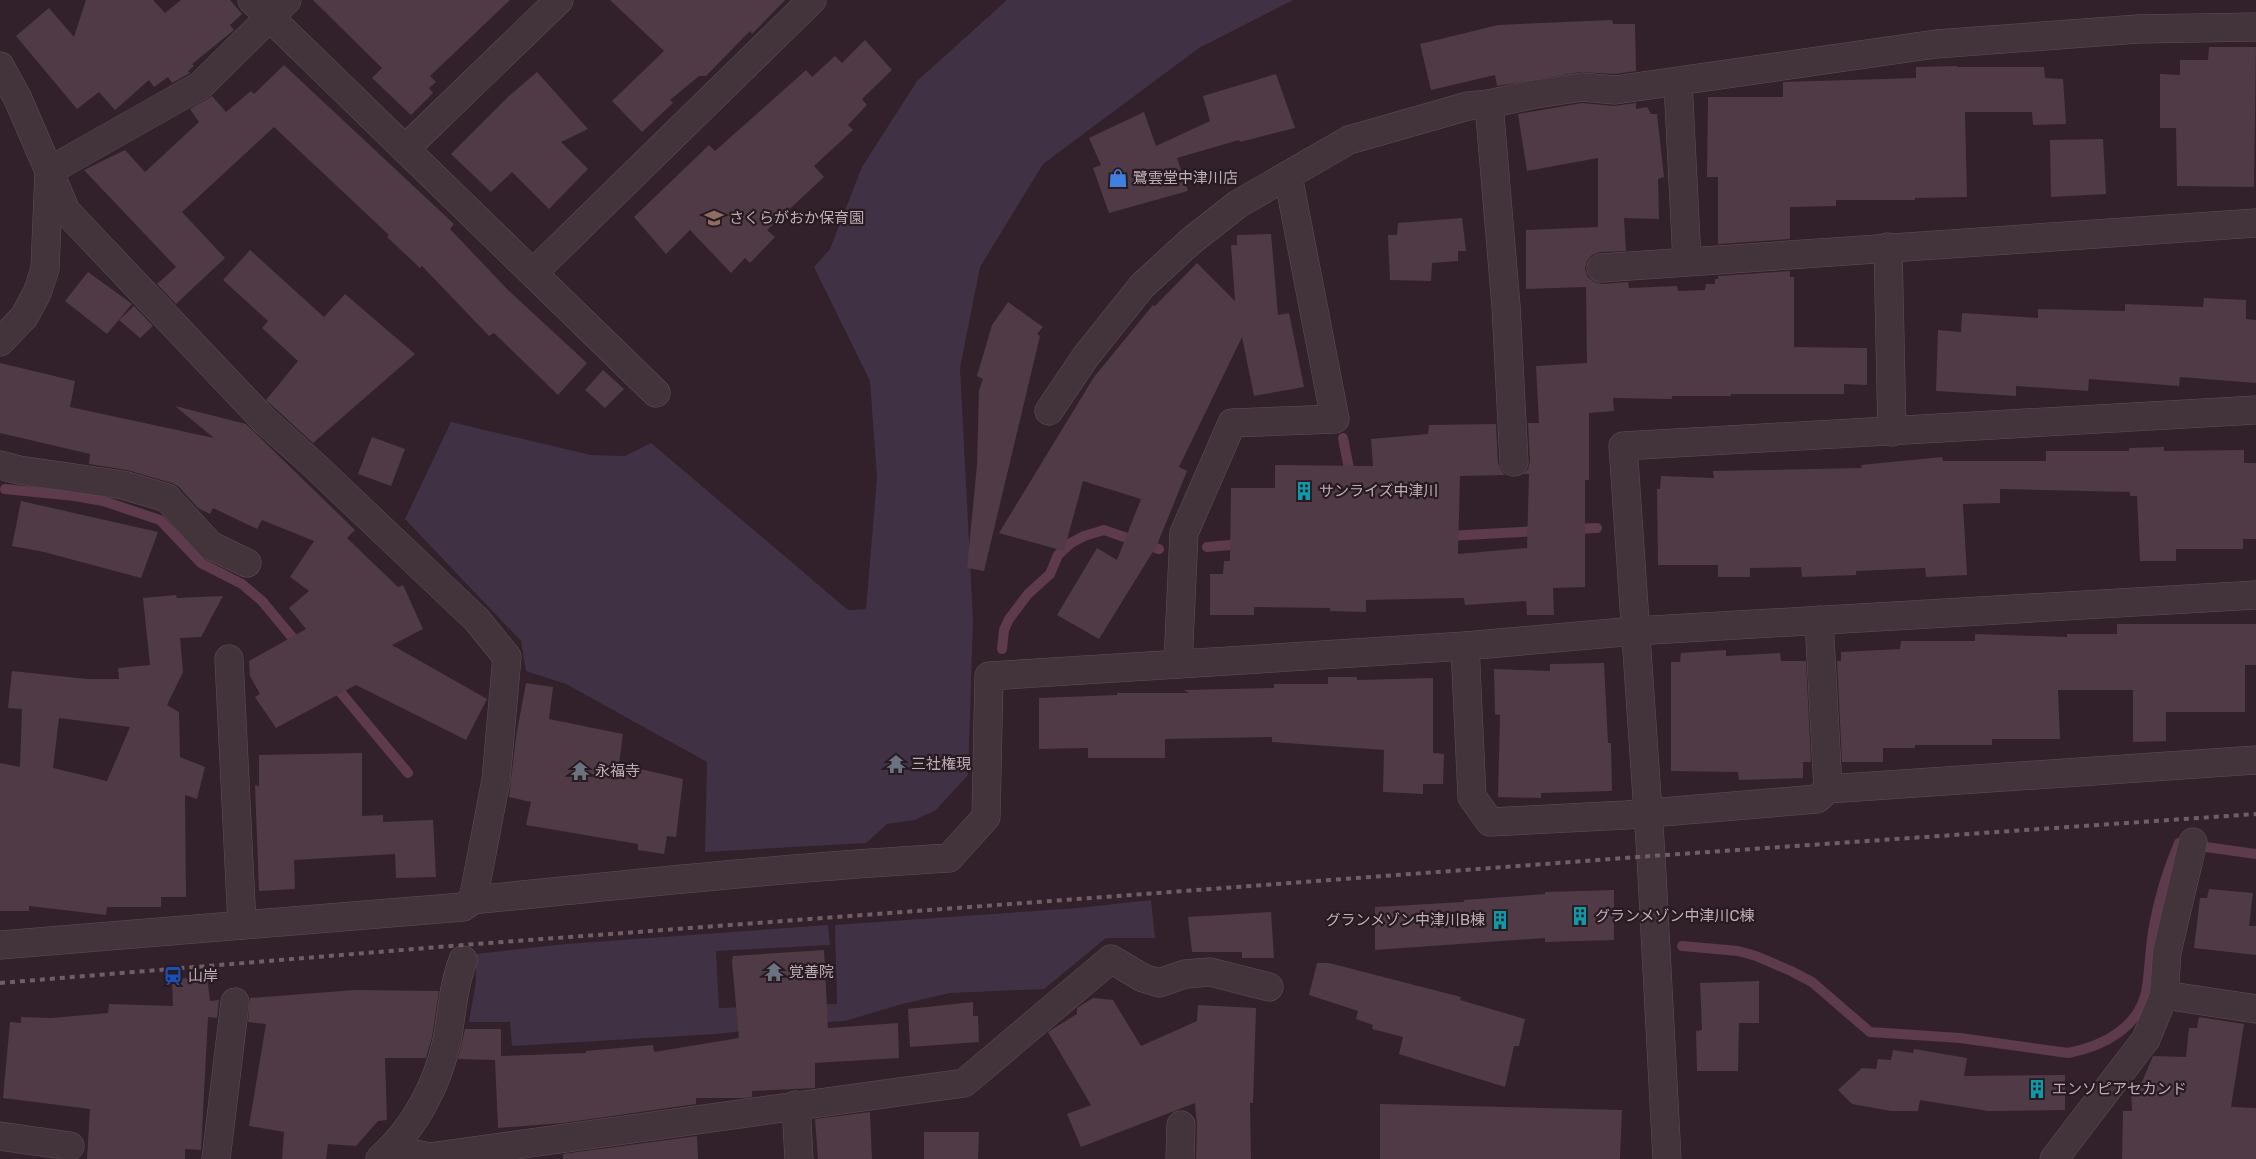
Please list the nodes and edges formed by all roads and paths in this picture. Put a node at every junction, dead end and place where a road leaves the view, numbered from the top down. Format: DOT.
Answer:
graph roads {
  1 [pos="559,0"];
  2 [pos="812,0"];
  3 [pos="269,6"];
  4 [pos="2256,27"];
  5 [pos="0,66"];
  6 [pos="1678,82"];
  7 [pos="1489,104"];
  8 [pos="406,148"];
  9 [pos="49,171"];
  10 [pos="1288,176"];
  11 [pos="2256,223"];
  12 [pos="1888,247"];
  13 [pos="1687,261"];
  14 [pos="1601,268"];
  15 [pos="534,272"];
  16 [pos="0,342"];
  17 [pos="656,393"];
  18 [pos="2256,410"];
  19 [pos="1049,412"];
  20 [pos="1892,432"];
  21 [pos="1514,462"];
  22 [pos="0,464"];
  23 [pos="247,563"];
  24 [pos="2256,595"];
  25 [pos="1819,620"];
  26 [pos="1635,631"];
  27 [pos="1465,646"];
  28 [pos="229,659"];
  29 [pos="1178,664"];
  30 [pos="2256,760"];
  31 [pos="1828,790"];
  32 [pos="1647,813"];
  33 [pos="2193,842"];
  34 [pos="473,900"];
  35 [pos="242,925"];
  36 [pos="0,945"];
  37 [pos="463,960"];
  38 [pos="1269,988"];
  39 [pos="2164,995"];
  40 [pos="235,1002"];
  41 [pos="2256,1009"];
  42 [pos="796,1105"];
  43 [pos="1181,1125"];
  44 [pos="0,1136"];
  45 [pos="70,1146"];
  46 [pos="386,1154"];
  47 [pos="216,1159"];
  48 [pos="799,1159"];
  49 [pos="1180,1159"];
  50 [pos="1667,1159"];
  51 [pos="2054,1159"];
  1 -- 8 [label="street"];
  2 -- 15 [label="street"];
  3 -- 8 [label="street"];
  3 -- 9 [label="street"];
  4 -- 6 [label="street"];
  5 -- 9 [label="street"];
  6 -- 7 [label="street"];
  6 -- 13 [label="street"];
  7 -- 10 [label="street"];
  7 -- 21 [label="street"];
  8 -- 15 [label="street"];
  9 -- 16 [label="street"];
  9 -- 34 [label="street"];
  10 -- 19 [label="street"];
  10 -- 29 [label="street"];
  11 -- 12 [label="street"];
  12 -- 13 [label="street"];
  12 -- 20 [label="street"];
  13 -- 14 [label="street"];
  15 -- 17 [label="street"];
  18 -- 20 [label="street"];
  20 -- 26 [label="street"];
  22 -- 23 [label="street"];
  24 -- 25 [label="street"];
  25 -- 26 [label="street"];
  25 -- 31 [label="street"];
  26 -- 27 [label="street"];
  26 -- 32 [label="street"];
  27 -- 29 [label="street"];
  27 -- 32 [label="street"];
  28 -- 35 [label="street"];
  29 -- 34 [label="street"];
  30 -- 31 [label="street"];
  31 -- 32 [label="street"];
  32 -- 50 [label="street"];
  33 -- 39 [label="street"];
  34 -- 35 [label="street"];
  35 -- 36 [label="street"];
  37 -- 46 [label="street"];
  38 -- 42 [label="street"];
  39 -- 41 [label="street"];
  39 -- 51 [label="street"];
  40 -- 47 [label="street"];
  42 -- 46 [label="street"];
  42 -- 48 [label="street"];
  43 -- 49 [label="street"];
  44 -- 45 [label="street"];
}
